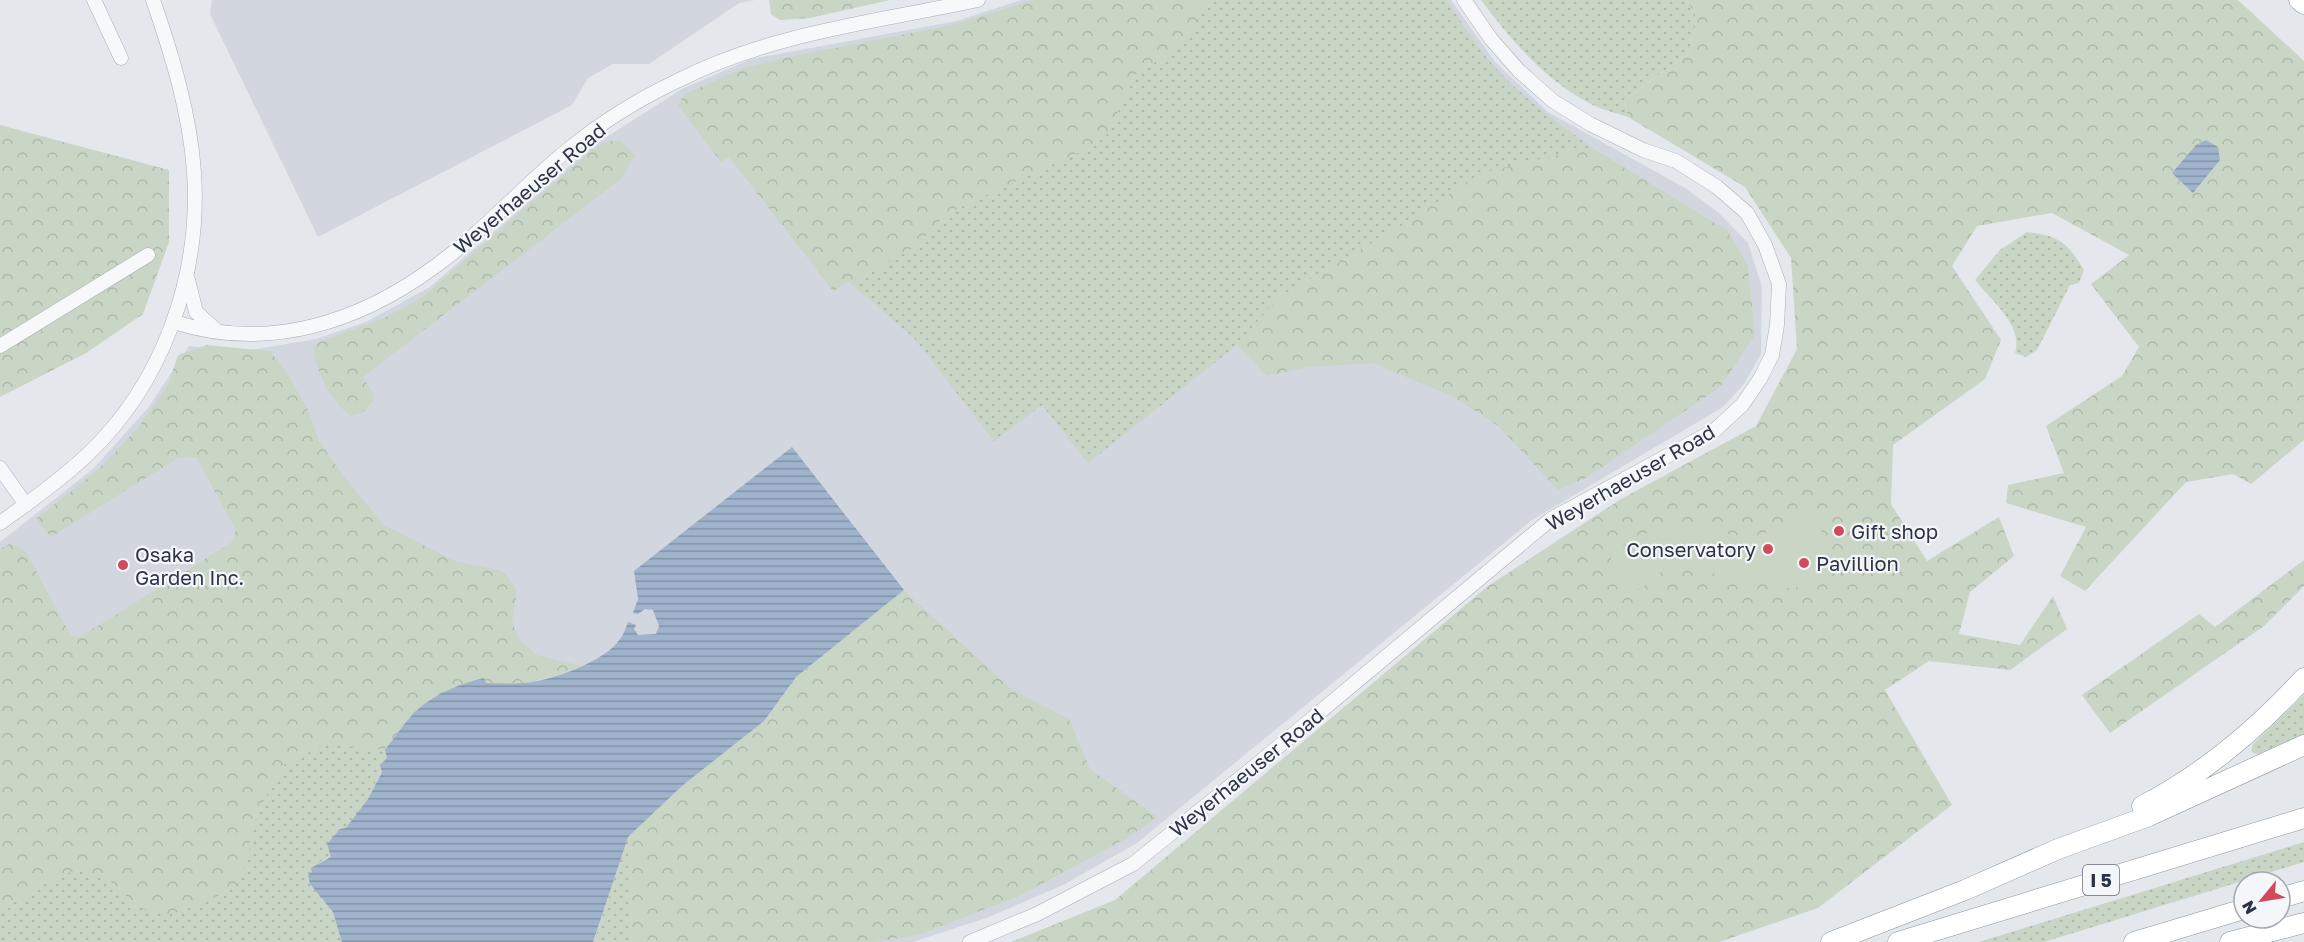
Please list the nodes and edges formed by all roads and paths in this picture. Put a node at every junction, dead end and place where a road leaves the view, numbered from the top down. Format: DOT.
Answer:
graph roads {
  1 [pos="94,0"];
  2 [pos="978,0"];
  3 [pos="1464,0"];
  4 [pos="2299,0"];
  5 [pos="154,2"];
  6 [pos="2304,4"];
  7 [pos="122,58"];
  8 [pos="148,255"];
  9 [pos="187,272"];
  10 [pos="174,322"];
  11 [pos="221,334"];
  12 [pos="0,346"];
  13 [pos="0,468"];
  14 [pos="26,505"];
  15 [pos="0,523"];
  16 [pos="2304,678"];
  17 [pos="2304,745"];
  18 [pos="2304,818"];
  19 [pos="2058,849"];
  20 [pos="2232,913"];
  21 [pos="2304,923"];
  22 [pos="970,942"];
  23 [pos="1831,942"];
  24 [pos="1898,942"];
  25 [pos="2134,942"];
  26 [pos="2230,942"];
  1 -- 7 [label="street"];
  2 -- 11 [label="street, Weyerhaeuser Road"];
  3 -- 22 [label="street, Weyerhaeuser Road"];
  4 -- 6 [label="highway"];
  5 -- 9 [label="street"];
  8 -- 12 [label="street"];
  9 -- 10 [label="street"];
  9 -- 11 [label="street"];
  10 -- 11 [label="street, Weyerhaeuser Road"];
  10 -- 14 [label="street"];
  13 -- 14 [label="street"];
  14 -- 15 [label="street"];
  16 -- 19 [label="highway"];
  17 -- 19 [label="highway"];
  18 -- 24 [label="highway, I 5"];
  19 -- 23 [label="highway"];
  20 -- 25 [label="highway"];
  21 -- 26 [label="highway"];
}
